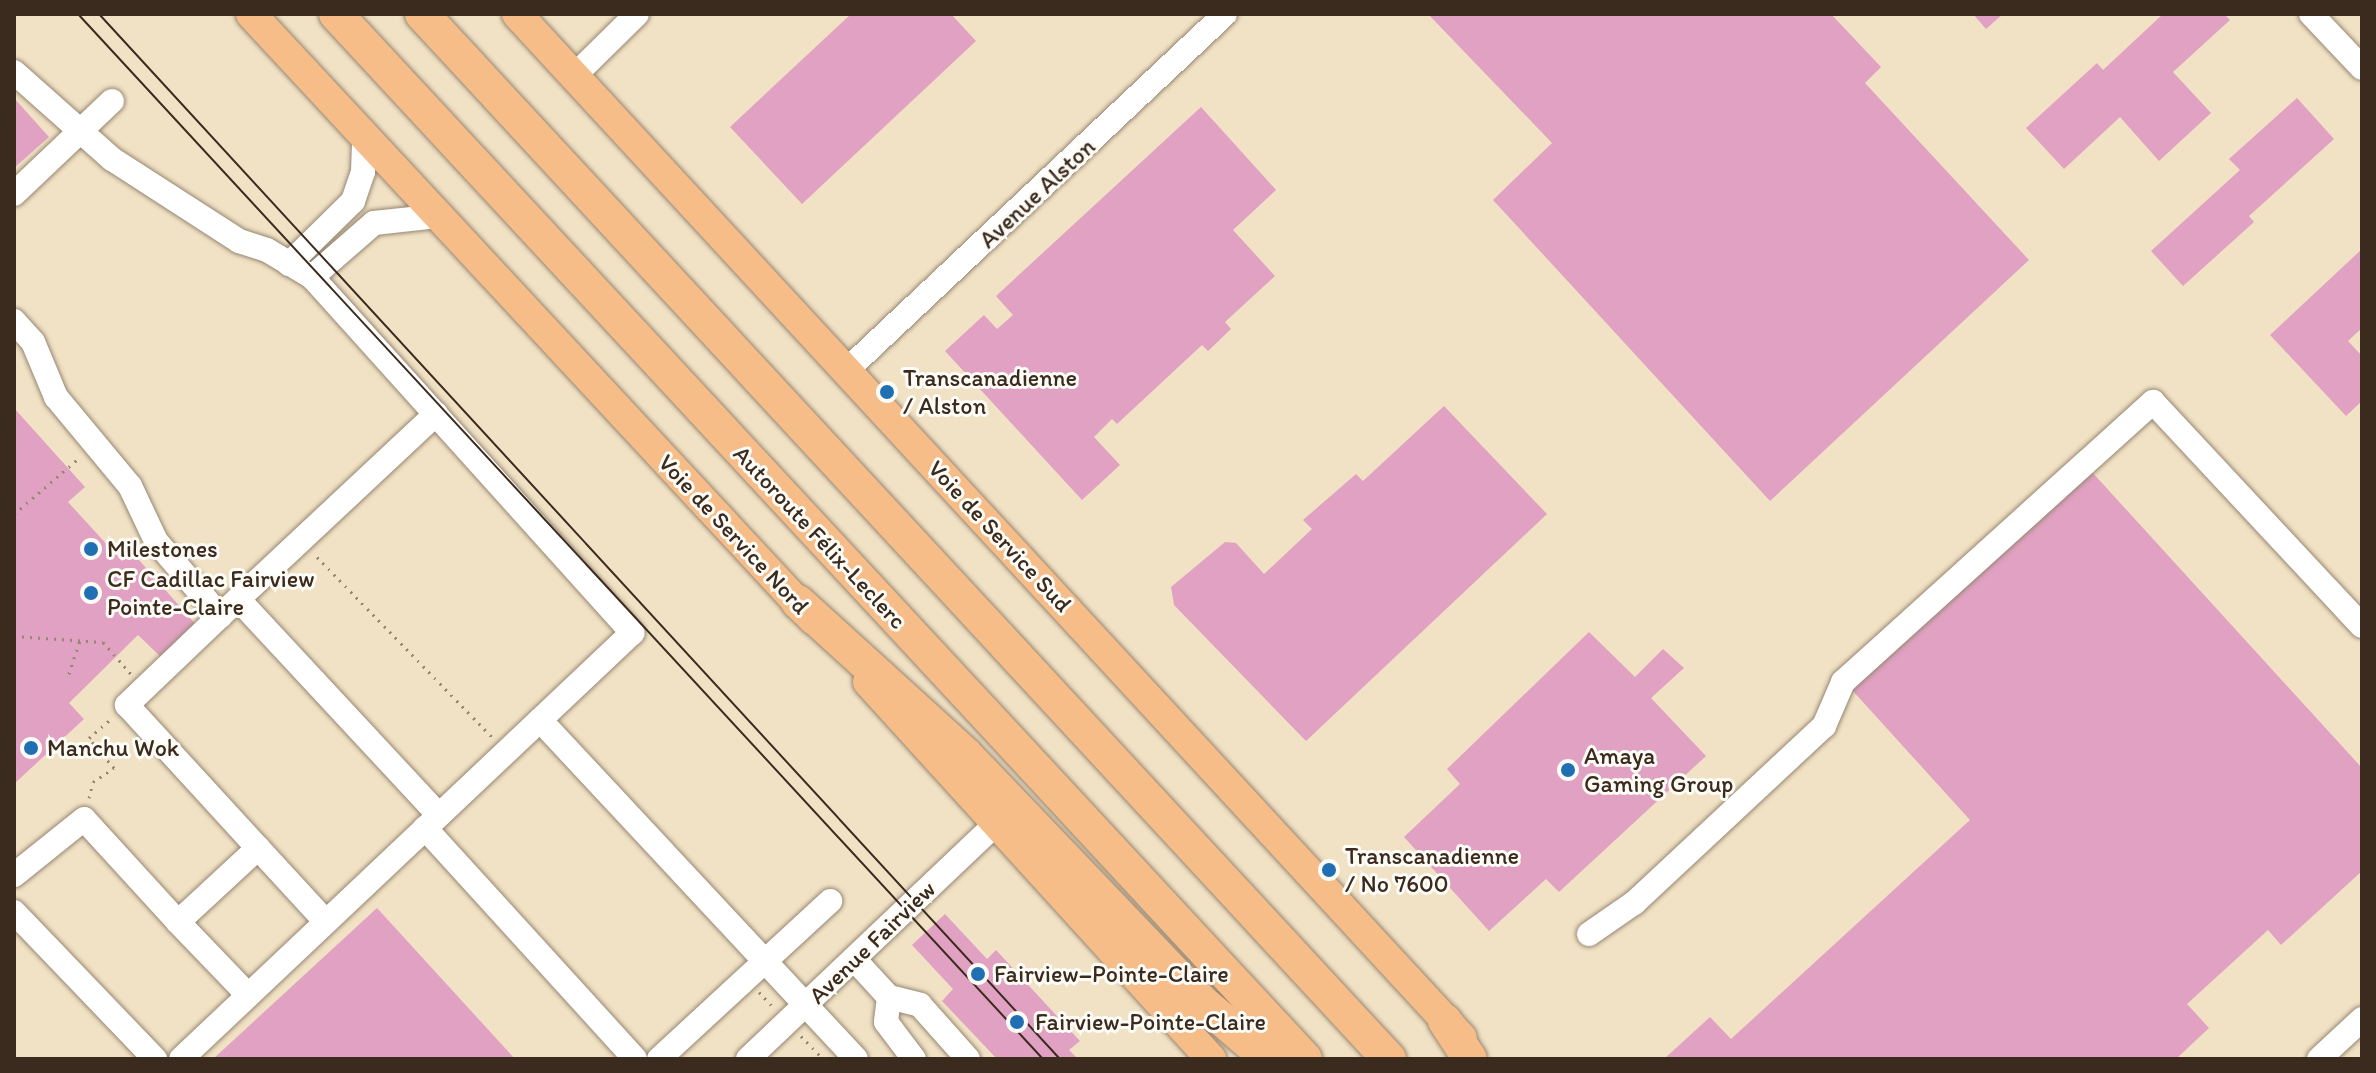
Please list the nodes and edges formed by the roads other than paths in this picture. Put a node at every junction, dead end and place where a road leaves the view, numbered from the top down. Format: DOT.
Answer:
graph roads {
  1 [pos="251,14"];
  2 [pos="336,14"];
  3 [pos="422,14"];
  4 [pos="517,14"];
  5 [pos="637,14"];
  6 [pos="1225,14"];
  7 [pos="2311,14"];
  8 [pos="2362,68"];
  9 [pos="14,72"];
  10 [pos="574,76"];
  11 [pos="112,101"];
  12 [pos="78,133"];
  13 [pos="364,135"];
  14 [pos="14,194"];
  15 [pos="438,216"];
  16 [pos="289,264"];
  17 [pos="312,277"];
  18 [pos="14,321"];
  19 [pos="847,370"];
  20 [pos="436,414"];
  21 [pos="798,602"];
  22 [pos="229,608"];
  23 [pos="2362,626"];
  24 [pos="540,720"];
  25 [pos="432,822"];
  26 [pos="995,825"];
  27 [pos="258,848"];
  28 [pos="14,875"];
  29 [pos="830,901"];
  30 [pos="14,912"];
  31 [pos="178,922"];
  32 [pos="326,922"];
  33 [pos="1589,934"];
  34 [pos="854,959"];
  35 [pos="767,960"];
  36 [pos="248,995"];
  37 [pos="889,997"];
  38 [pos="806,1005"];
  39 [pos="2362,1019"];
  40 [pos="1445,1021"];
  41 [pos="155,1059"];
  42 [pos="181,1059"];
  43 [pos="635,1059"];
  44 [pos="659,1059"];
  45 [pos="748,1059"];
  46 [pos="856,1059"];
  47 [pos="914,1059"];
  48 [pos="968,1059"];
  49 [pos="1211,1059"];
  50 [pos="1268,1059"];
  51 [pos="1305,1059"];
  52 [pos="1389,1059"];
  53 [pos="1470,1059"];
  54 [pos="1483,1059"];
  55 [pos="2319,1059"];
  1 -- 13 [label="main road, Voie de Service Nord"];
  2 -- 51 [label="highway, Autoroute Félix-Leclerc"];
  3 -- 52 [label="highway"];
  4 -- 10 [label="main road, Voie de Service Sud"];
  5 -- 10 [label="street"];
  6 -- 19 [label="street, Avenue Alston"];
  7 -- 8 [label="street"];
  9 -- 12 [label="street"];
  10 -- 19 [label="main road, Voie de Service Sud"];
  11 -- 12 [label="street"];
  12 -- 14 [label="street"];
  12 -- 16 [label="street"];
  13 -- 15 [label="main road, Voie de Service Nord"];
  13 -- 16 [label="street"];
  15 -- 17 [label="street"];
  15 -- 21 [label="main road, Voie de Service Nord"];
  16 -- 17 [label="street"];
  17 -- 20 [label="street"];
  18 -- 22 [label="street"];
  19 -- 40 [label="main road, Voie de Service Sud"];
  20 -- 22 [label="street"];
  20 -- 24 [label="street"];
  21 -- 26 [label="main road, Voie de Service Nord"];
  21 -- 50 [label="highway"];
  22 -- 25 [label="street"];
  22 -- 27 [label="street"];
  23 -- 33 [label="street"];
  24 -- 25 [label="street"];
  24 -- 35 [label="street"];
  25 -- 32 [label="street"];
  25 -- 43 [label="street"];
  26 -- 34 [label="street, Avenue Fairview"];
  26 -- 49 [label="main road, Voie de Service Nord"];
  27 -- 31 [label="street"];
  27 -- 32 [label="street"];
  28 -- 31 [label="street"];
  29 -- 35 [label="street"];
  30 -- 41 [label="street"];
  31 -- 36 [label="street"];
  32 -- 36 [label="street"];
  34 -- 37 [label="street"];
  34 -- 38 [label="street, Avenue Fairview"];
  35 -- 38 [label="street"];
  35 -- 44 [label="street"];
  36 -- 42 [label="street"];
  37 -- 47 [label="street"];
  37 -- 48 [label="street"];
  38 -- 45 [label="street, Avenue Fairview"];
  38 -- 46 [label="street"];
  39 -- 55 [label="street"];
  40 -- 53 [label="highway"];
  40 -- 54 [label="main road, Voie de Service Sud"];
}
